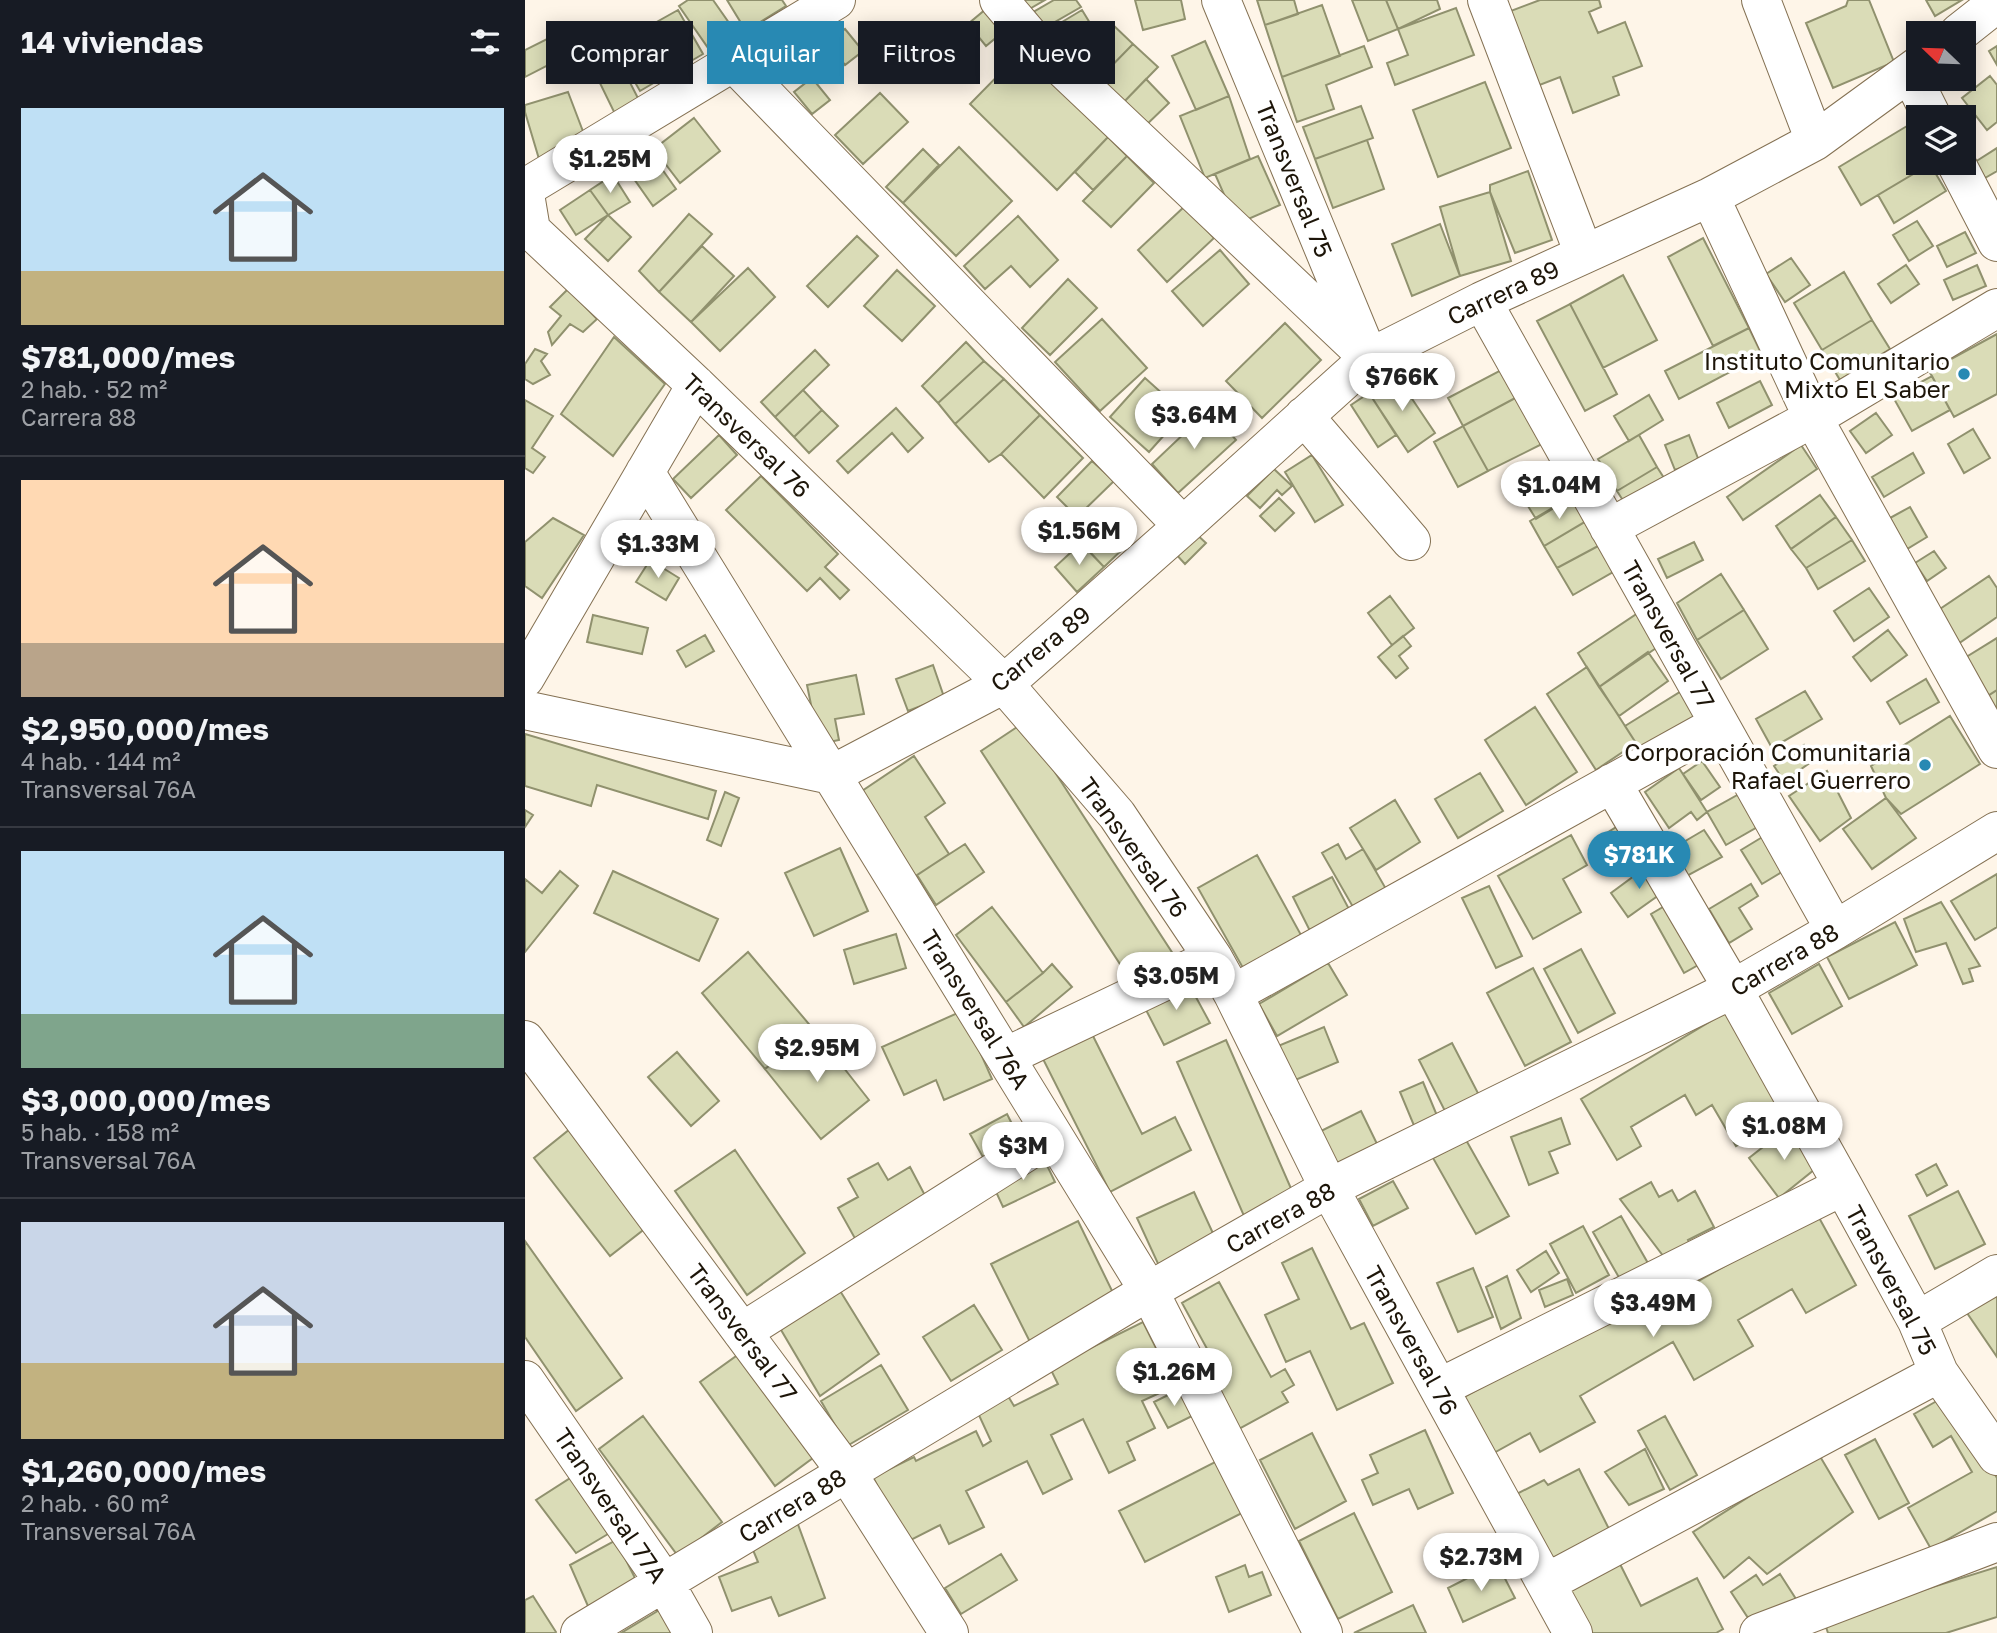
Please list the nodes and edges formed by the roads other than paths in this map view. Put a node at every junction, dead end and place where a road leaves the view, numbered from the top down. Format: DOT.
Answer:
graph roads {
  1 [pos="836,0"];
  2 [pos="999,0"];
  3 [pos="1221,0"];
  4 [pos="1486,0"];
  5 [pos="1761,0"];
  6 [pos="1997,3"];
  7 [pos="801,21"];
  8 [pos="1974,21"];
  9 [pos="1906,76"];
  10 [pos="707,78"];
  11 [pos="754,84"];
  12 [pos="1815,141"];
  13 [pos="1962,175"];
  14 [pos="525,188"];
  15 [pos="1710,197"];
  16 [pos="527,223"];
  17 [pos="1997,242"];
  18 [pos="1584,254"];
  19 [pos="1482,300"];
  20 [pos="1997,308"];
  21 [pos="1369,358"];
  22 [pos="696,384"];
  23 [pos="1304,416"];
  24 [pos="1813,418"];
  25 [pos="645,472"];
  26 [pos="1183,526"];
  27 [pos="1609,528"];
  28 [pos="1411,541"];
  29 [pos="525,677"];
  30 [pos="1004,684"];
  31 [pos="525,710"];
  32 [pos="1719,724"];
  33 [pos="1997,750"];
  34 [pos="831,775"];
  35 [pos="1612,783"];
  36 [pos="1997,831"];
  37 [pos="1835,930"];
  38 [pos="1213,958"];
  39 [pos="1733,989"];
  40 [pos="1233,994"];
  41 [pos="525,1040"];
  42 [pos="1005,1057"];
  43 [pos="1053,1135"];
  44 [pos="1843,1186"];
  45 [pos="1329,1188"];
  46 [pos="1997,1274"];
  47 [pos="1149,1291"];
  48 [pos="1917,1321"];
  49 [pos="742,1332"];
  50 [pos="1939,1373"];
  51 [pos="525,1380"];
  52 [pos="1439,1388"];
  53 [pos="1997,1456"];
  54 [pos="847,1472"];
  55 [pos="1997,1542"];
  56 [pos="664,1582"];
  57 [pos="1546,1583"];
  58 [pos="580,1633"];
  59 [pos="693,1633"];
  60 [pos="949,1633"];
  61 [pos="1323,1633"];
  62 [pos="1573,1633"];
  63 [pos="1759,1633"];
  1 -- 7 [label="street"];
  2 -- 21 [label="street"];
  3 -- 21 [label="street, Transversal 75"];
  4 -- 18 [label="street"];
  5 -- 12 [label="street"];
  6 -- 8 [label="street"];
  9 -- 12 [label="street, Carrera 89"];
  10 -- 14 [label="street"];
  11 -- 26 [label="street"];
  12 -- 15 [label="street, Carrera 89"];
  13 -- 17 [label="street"];
  15 -- 18 [label="street, Carrera 89"];
  15 -- 24 [label="street"];
  16 -- 22 [label="street, Transversal 76"];
  18 -- 19 [label="street, Carrera 89"];
  19 -- 21 [label="street, Carrera 89"];
  19 -- 27 [label="street, Transversal 77"];
  20 -- 24 [label="street"];
  21 -- 23 [label="street, Carrera 89"];
  22 -- 25 [label="street"];
  22 -- 30 [label="street, Transversal 76"];
  23 -- 26 [label="street, Carrera 89"];
  23 -- 28 [label="street"];
  24 -- 27 [label="street"];
  24 -- 33 [label="street"];
  25 -- 29 [label="street"];
  25 -- 34 [label="street, Transversal 76A"];
  26 -- 30 [label="street, Carrera 89"];
  27 -- 32 [label="street, Transversal 77"];
  30 -- 34 [label="street, Carrera 89"];
  30 -- 38 [label="street, Transversal 76"];
  31 -- 34 [label="street"];
  32 -- 35 [label="street"];
  32 -- 37 [label="street, Transversal 77"];
  34 -- 42 [label="street, Transversal 76A"];
  35 -- 39 [label="street, Transversal 75"];
  35 -- 40 [label="street"];
  36 -- 37 [label="street, Carrera 88"];
  37 -- 39 [label="street, Carrera 88"];
  38 -- 40 [label="street, Transversal 76"];
  38 -- 42 [label="street"];
  39 -- 44 [label="street, Transversal 75"];
  39 -- 45 [label="street, Carrera 88"];
  40 -- 45 [label="street, Transversal 76"];
  41 -- 49 [label="street, Transversal 77"];
  42 -- 43 [label="street, Transversal 76A"];
  43 -- 47 [label="street, Transversal 76A"];
  43 -- 49 [label="street"];
  44 -- 48 [label="street, Transversal 75"];
  44 -- 52 [label="street"];
  45 -- 47 [label="street, Carrera 88"];
  45 -- 52 [label="street, Transversal 76"];
  46 -- 48 [label="street"];
  47 -- 54 [label="street, Carrera 88"];
  47 -- 61 [label="street, Transversal 76A"];
  48 -- 50 [label="street, Transversal 75"];
  49 -- 54 [label="street, Transversal 77"];
  50 -- 53 [label="street, Transversal 75"];
  50 -- 57 [label="street"];
  51 -- 56 [label="street, Transversal 77A"];
  52 -- 57 [label="street, Transversal 76"];
  54 -- 56 [label="street, Carrera 88"];
  54 -- 60 [label="street, Transversal 77"];
  55 -- 63 [label="street"];
  56 -- 58 [label="street, Carrera 88"];
  56 -- 59 [label="street, Transversal 77A"];
  57 -- 62 [label="street, Transversal 76"];
}
